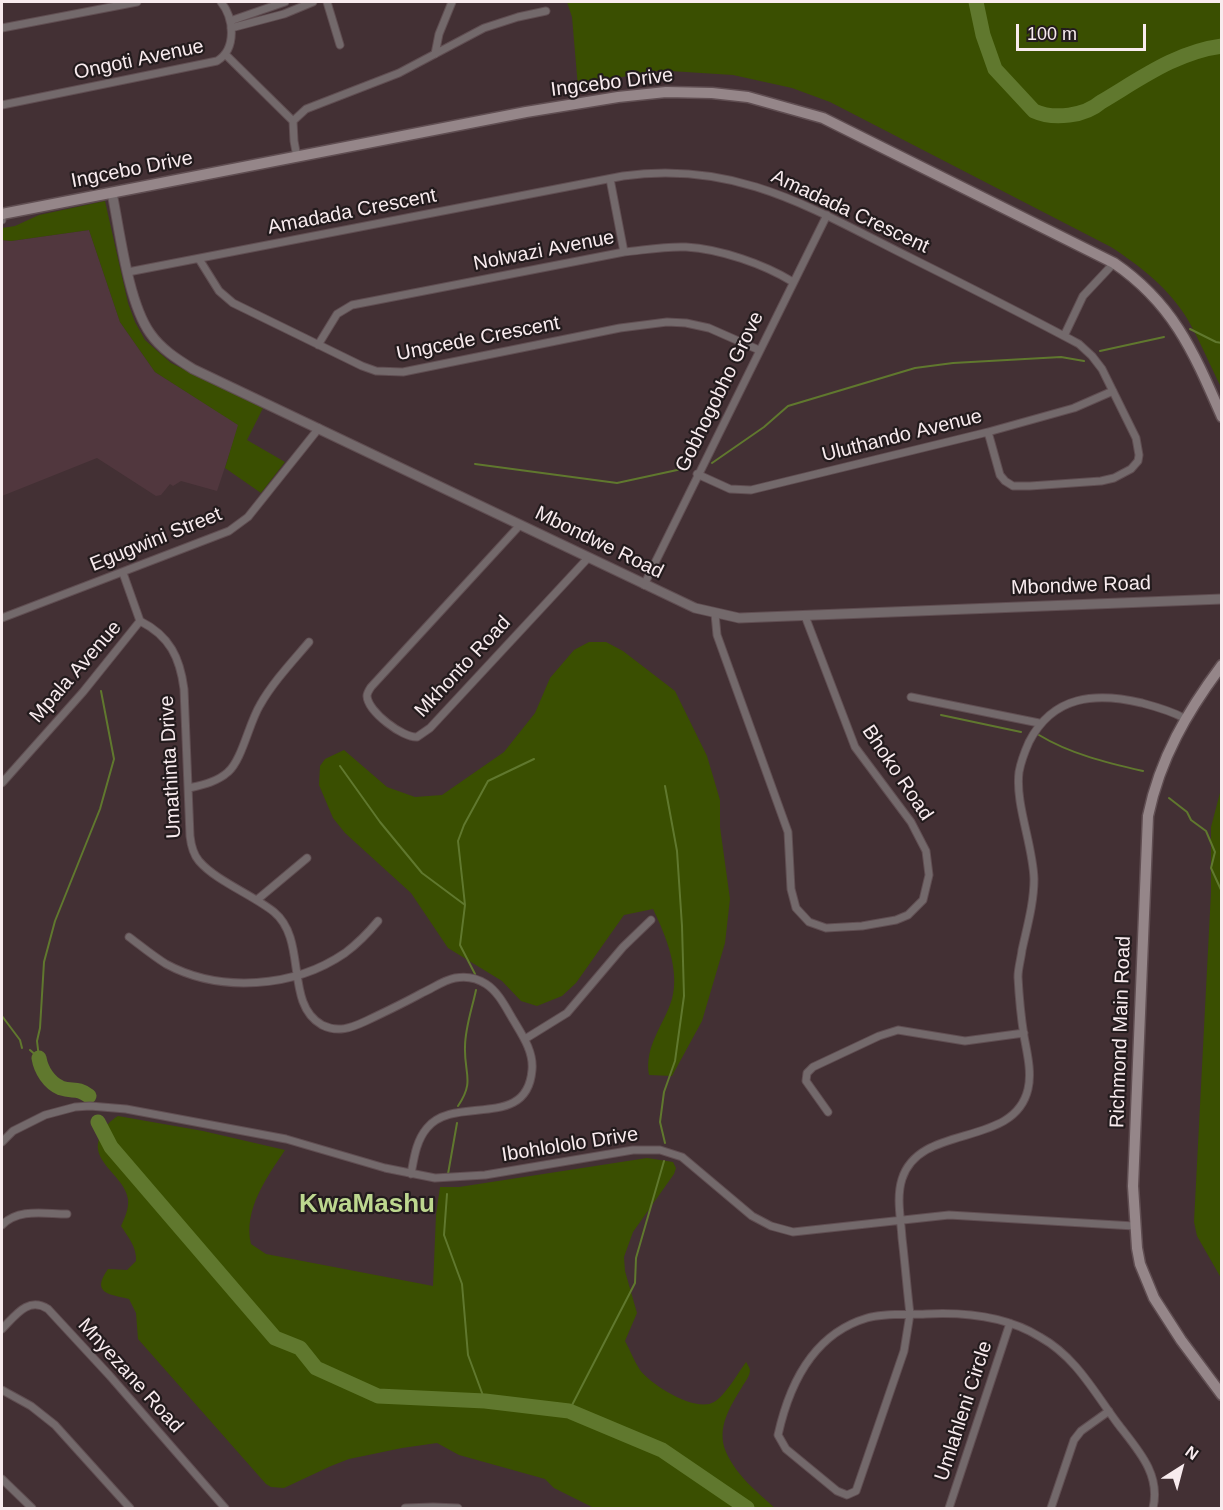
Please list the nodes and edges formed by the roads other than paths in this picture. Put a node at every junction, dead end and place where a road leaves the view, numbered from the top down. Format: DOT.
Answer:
graph roads {
  1 [pos="137,2"];
  2 [pos="223,2"];
  3 [pos="285,2"];
  4 [pos="314,2"];
  5 [pos="327,2"];
  6 [pos="452,2"];
  7 [pos="546,11"];
  8 [pos="230,24"];
  9 [pos="2,28"];
  10 [pos="340,45"];
  11 [pos="225,54"];
  12 [pos="435,54"];
  13 [pos="2,105"];
  14 [pos="293,121"];
  15 [pos="297,157"];
  16 [pos="610,179"];
  17 [pos="111,194"];
  18 [pos="39,207"];
  19 [pos="2,214"];
  20 [pos="827,215"];
  21 [pos="2,220"];
  22 [pos="624,252"];
  23 [pos="199,259"];
  24 [pos="1114,263"];
  25 [pos="128,272"];
  26 [pos="792,282"];
  27 [pos="1064,336"];
  28 [pos="318,345"];
  29 [pos="759,350"];
  30 [pos="1113,391"];
  31 [pos="1221,417"];
  32 [pos="319,428"];
  33 [pos="988,432"];
  34 [pos="697,474"];
  35 [pos="520,525"];
  36 [pos="588,558"];
  37 [pos="123,573"];
  38 [pos="644,585"];
  39 [pos="1221,599"];
  40 [pos="715,614"];
  41 [pos="805,616"];
  42 [pos="2,618"];
  43 [pos="140,621"];
  44 [pos="309,642"];
  45 [pos="1221,665"];
  46 [pos="911,697"];
  47 [pos="1184,718"];
  48 [pos="1039,723"];
  49 [pos="2,783"];
  50 [pos="189,788"];
  51 [pos="307,858"];
  52 [pos="258,899"];
  53 [pos="651,920"];
  54 [pos="378,921"];
  55 [pos="129,937"];
  56 [pos="298,976"];
  57 [pos="1024,1033"];
  58 [pos="525,1039"];
  59 [pos="828,1113"];
  60 [pos="2,1142"];
  61 [pos="411,1174"];
  62 [pos="67,1214"];
  63 [pos="901,1219"];
  64 [pos="2,1226"];
  65 [pos="1134,1227"];
  66 [pos="910,1314"];
  67 [pos="1010,1323"];
  68 [pos="2,1329"];
  69 [pos="2,1390"];
  70 [pos="1221,1395"];
  71 [pos="1109,1411"];
  72 [pos="2,1479"];
  73 [pos="32,1509"];
  74 [pos="130,1509"];
  75 [pos="225,1509"];
  76 [pos="405,1509"];
  77 [pos="458,1509"];
  78 [pos="949,1509"];
  79 [pos="1050,1509"];
  80 [pos="1153,1509"];
  1 -- 9 [label="street"];
  2 -- 8 [label="street"];
  3 -- 8 [label="street"];
  4 -- 8 [label="street"];
  5 -- 10 [label="street"];
  6 -- 12 [label="street"];
  7 -- 12 [label="street"];
  8 -- 11 [label="street, Ongoti Avenue"];
  11 -- 13 [label="street, Ongoti Avenue"];
  11 -- 14 [label="street"];
  12 -- 14 [label="street"];
  14 -- 15 [label="street"];
  15 -- 17 [label="main road, Ingcebo Drive"];
  15 -- 24 [label="main road, Ingcebo Drive"];
  16 -- 20 [label="street, Amadada Crescent"];
  16 -- 22 [label="street"];
  16 -- 23 [label="street, Amadada Crescent"];
  17 -- 18 [label="main road, Ingcebo Drive"];
  17 -- 25 [label="street, Mbondwe Road"];
  18 -- 19 [label="main road, Ingcebo Drive"];
  18 -- 21 [label="main road, Ingcebo Drive"];
  20 -- 26 [label="street, Gobhogobho Grove"];
  20 -- 27 [label="street, Amadada Crescent"];
  22 -- 26 [label="street, Nolwazi Avenue"];
  22 -- 28 [label="street, Nolwazi Avenue"];
  23 -- 25 [label="street, Amadada Crescent"];
  23 -- 28 [label="street, Ungcede Crescent"];
  24 -- 27 [label="street"];
  24 -- 31 [label="main road, Ingcebo Drive"];
  25 -- 32 [label="street, Mbondwe Road"];
  26 -- 29 [label="street, Gobhogobho Grove"];
  27 -- 30 [label="street, Amadada Crescent"];
  28 -- 29 [label="street, Ungcede Crescent"];
  29 -- 34 [label="street, Gobhogobho Grove"];
  30 -- 33 [label="street, Uluthando Avenue"];
  30 -- 33 [label="street, Amadada Crescent"];
  32 -- 35 [label="street, Mbondwe Road"];
  32 -- 37 [label="street, Egugwini Street"];
  33 -- 34 [label="street, Uluthando Avenue"];
  34 -- 38 [label="street, Gobhogobho Grove"];
  35 -- 36 [label="street, Mbondwe Road"];
  35 -- 36 [label="street, Mkhonto Road"];
  36 -- 38 [label="street, Mbondwe Road"];
  37 -- 42 [label="street, Egugwini Street"];
  37 -- 43 [label="street, Mpala Avenue"];
  38 -- 40 [label="street, Mbondwe Road"];
  39 -- 41 [label="street, Mbondwe Road"];
  40 -- 41 [label="street, Mbondwe Road"];
  40 -- 41 [label="street, Bhoko Road"];
  43 -- 49 [label="street, Mpala Avenue"];
  43 -- 50 [label="street, Umathinta Drive"];
  44 -- 50 [label="street"];
  45 -- 47 [label="main road, Richmond Main Road"];
  46 -- 48 [label="street"];
  47 -- 48 [label="street"];
  47 -- 65 [label="main road, Richmond Main Road"];
  48 -- 57 [label="street"];
  50 -- 52 [label="street, Umathinta Drive"];
  51 -- 52 [label="street"];
  52 -- 56 [label="street, Umathinta Drive"];
  53 -- 58 [label="street"];
  54 -- 56 [label="street"];
  55 -- 56 [label="street"];
  56 -- 58 [label="street, Umathinta Drive"];
  57 -- 59 [label="street"];
  57 -- 63 [label="street"];
  58 -- 61 [label="street, Umathinta Drive"];
  60 -- 61 [label="street, Ibohlololo Drive"];
  61 -- 63 [label="street, Ibohlololo Drive"];
  62 -- 64 [label="street"];
  63 -- 65 [label="street, Ibohlololo Drive"];
  63 -- 66 [label="street"];
  65 -- 70 [label="main road, Richmond Main Road"];
  66 -- 66 [label="street, Umlahleni Circle"];
  66 -- 67 [label="street, Umlahleni Circle"];
  67 -- 71 [label="street, Umlahleni Circle"];
  67 -- 78 [label="street, Umlahleni Circle"];
  68 -- 75 [label="street, Mnyezane Road"];
  69 -- 74 [label="street"];
  71 -- 79 [label="street"];
  71 -- 80 [label="street, Umlahleni Circle"];
  72 -- 73 [label="street"];
  76 -- 77 [label="street"];
}
